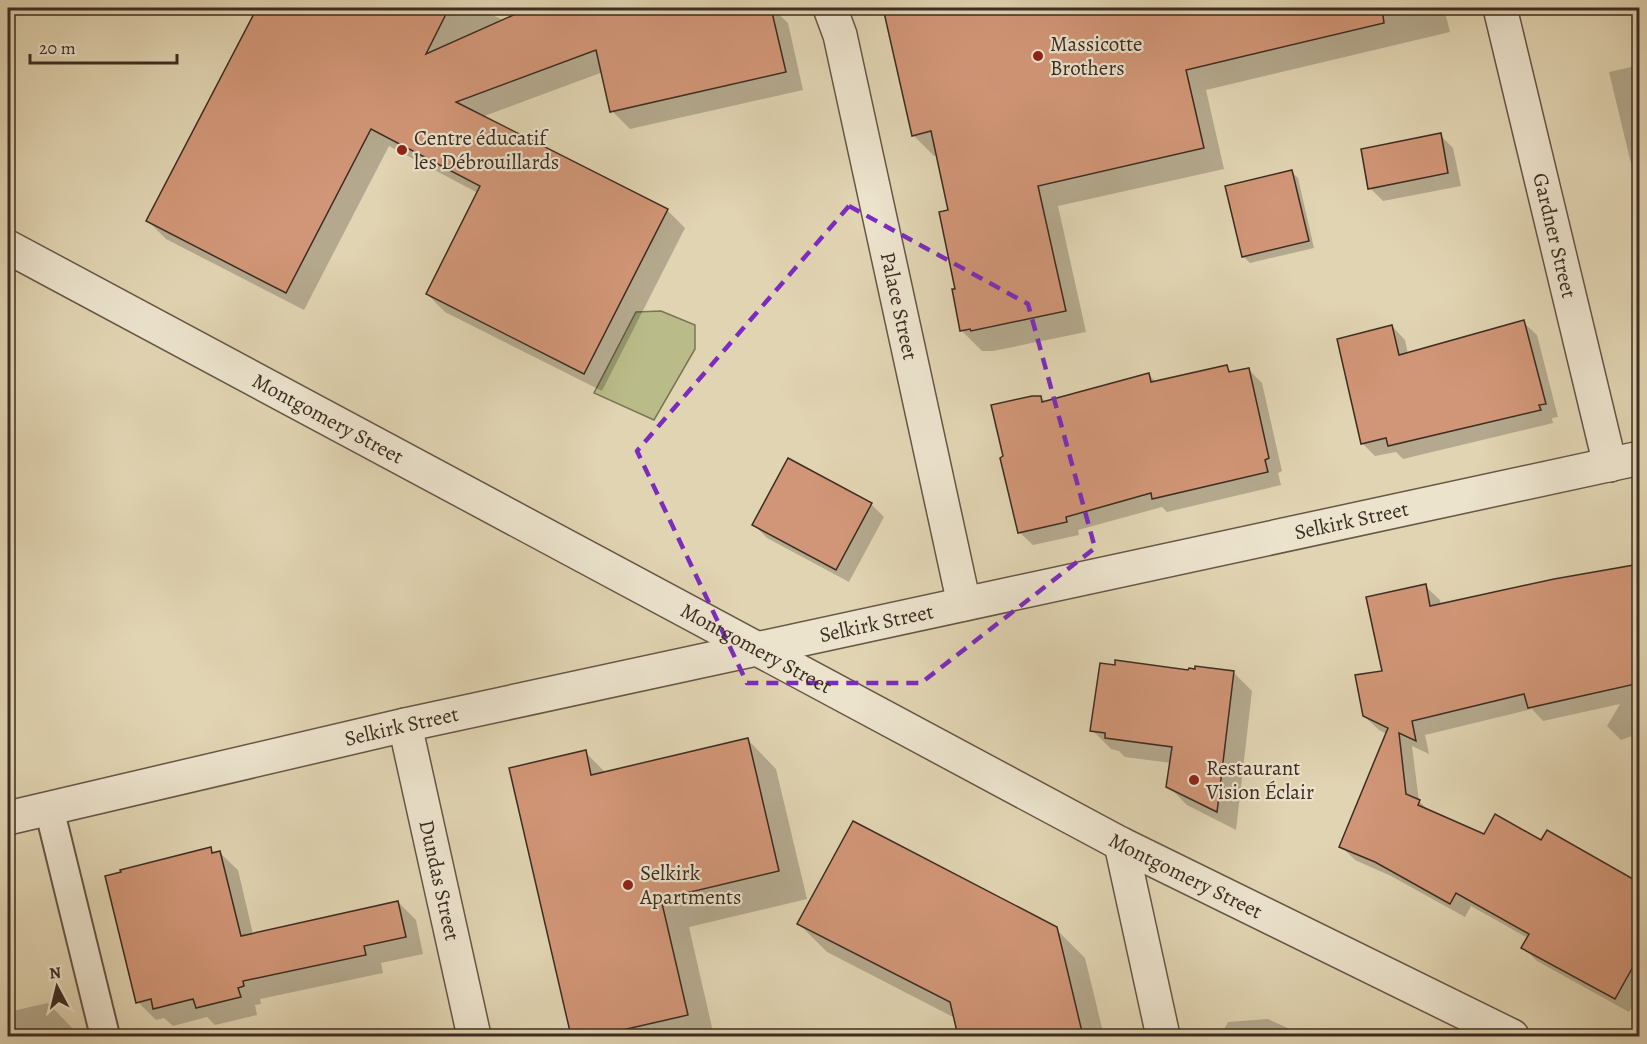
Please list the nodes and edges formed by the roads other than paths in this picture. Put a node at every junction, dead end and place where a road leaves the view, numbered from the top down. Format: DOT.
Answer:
graph roads {
  1 [pos="830,8"];
  2 [pos="1500,8"];
  3 [pos="8,247"];
  4 [pos="1625,462"];
  5 [pos="964,604"];
  6 [pos="758,648"];
  7 [pos="405,725"];
  8 [pos="50,808"];
  9 [pos="8,818"];
  10 [pos="1121,844"];
  11 [pos="105,1036"];
  12 [pos="474,1036"];
  13 [pos="1163,1036"];
  14 [pos="1512,1036"];
  1 -- 5 [label="street, Palace Street"];
  2 -- 4 [label="street, Gardner Street"];
  3 -- 6 [label="street, Montgomery Street"];
  4 -- 5 [label="street, Selkirk Street"];
  5 -- 6 [label="street, Selkirk Street"];
  6 -- 7 [label="street, Selkirk Street"];
  6 -- 10 [label="street, Montgomery Street"];
  7 -- 8 [label="street, Selkirk Street"];
  7 -- 12 [label="street, Dundas Street"];
  8 -- 9 [label="street, Selkirk Street"];
  8 -- 11 [label="lane"];
  10 -- 13 [label="street"];
  10 -- 14 [label="street, Montgomery Street"];
}
